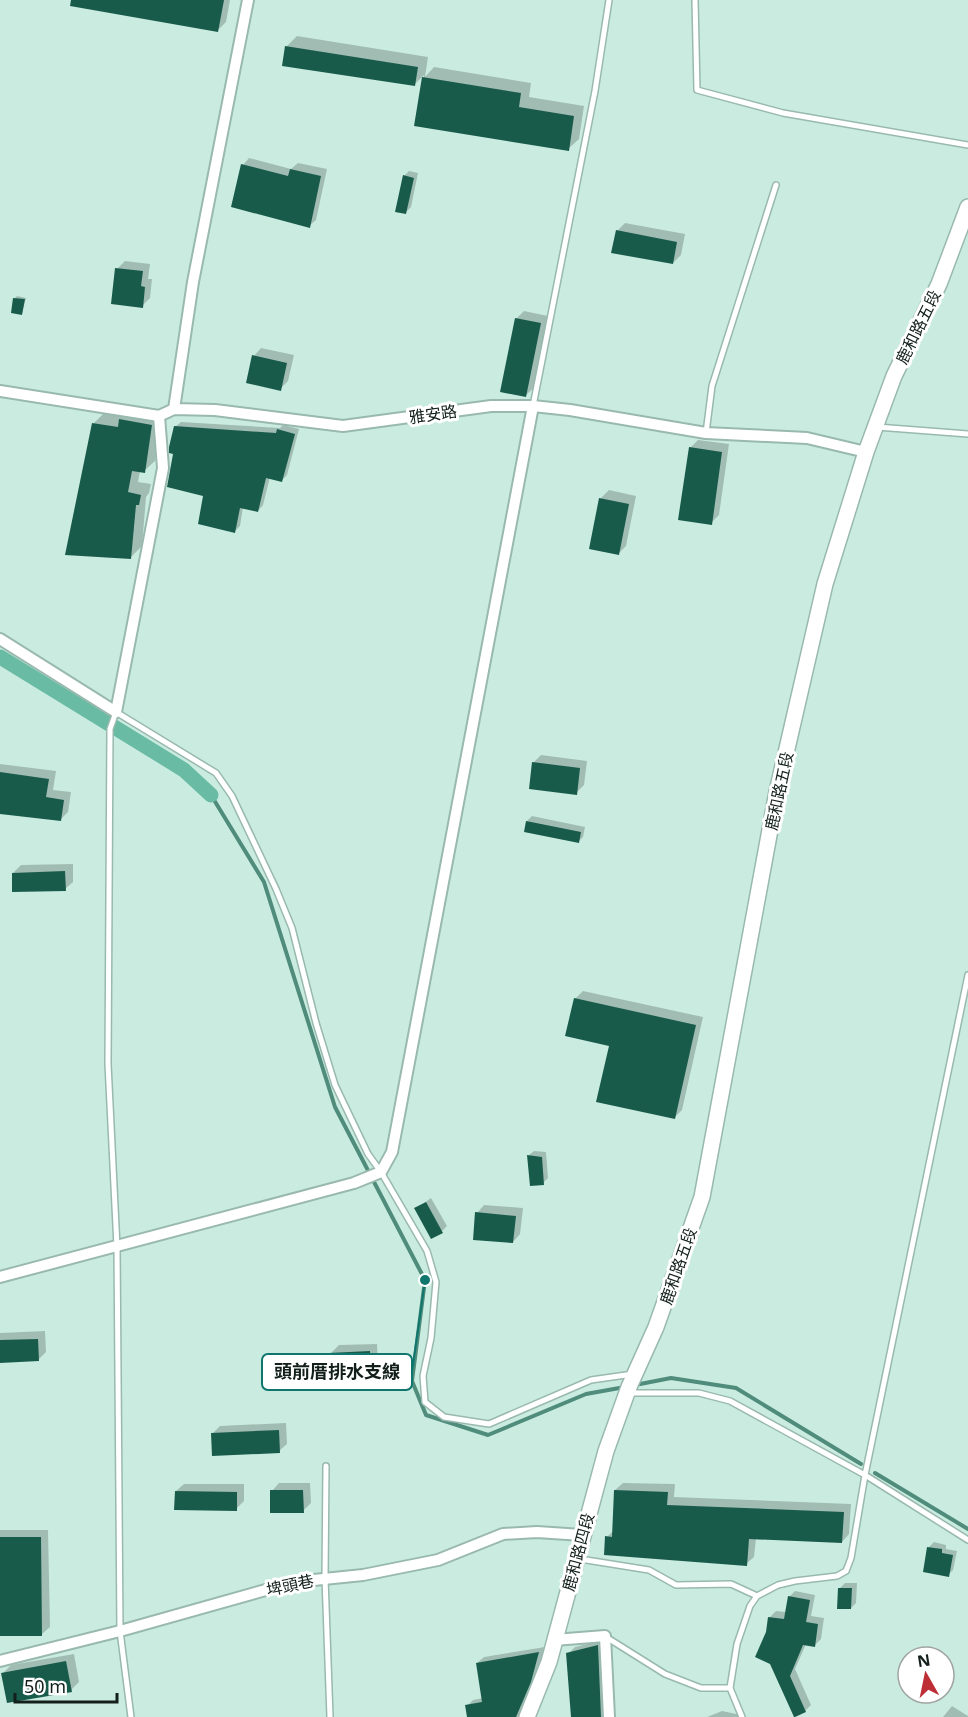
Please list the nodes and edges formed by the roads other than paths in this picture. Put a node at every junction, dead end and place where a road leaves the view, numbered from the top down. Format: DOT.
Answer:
graph roads {
  1 [pos="248,0"];
  2 [pos="609,0"];
  3 [pos="695,0"];
  4 [pos="968,145"];
  5 [pos="776,185"];
  6 [pos="968,207"];
  7 [pos="0,391"];
  8 [pos="533,406"];
  9 [pos="174,409"];
  10 [pos="159,416"];
  11 [pos="876,426"];
  12 [pos="706,433"];
  13 [pos="968,434"];
  14 [pos="866,452"];
  15 [pos="0,639"];
  16 [pos="116,712"];
  17 [pos="968,975"];
  18 [pos="381,1172"];
  19 [pos="117,1247"];
  20 [pos="0,1277"];
  21 [pos="631,1383"];
  22 [pos="326,1466"];
  23 [pos="865,1475"];
  24 [pos="582,1535"];
  25 [pos="968,1540"];
  26 [pos="575,1559"];
  27 [pos="325,1578"];
  28 [pos="757,1596"];
  29 [pos="120,1631"];
  30 [pos="605,1636"];
  31 [pos="554,1640"];
  32 [pos="0,1661"];
  33 [pos="730,1688"];
  34 [pos="131,1717"];
  35 [pos="330,1717"];
  36 [pos="527,1717"];
  37 [pos="609,1717"];
  38 [pos="742,1717"];
  1 -- 9 [label="street"];
  2 -- 8 [label="lane"];
  3 -- 4 [label="lane"];
  5 -- 12 [label="lane"];
  6 -- 11 [label="main road, 鹿和路五段"];
  7 -- 10 [label="street"];
  8 -- 9 [label="street, 雅安路"];
  8 -- 12 [label="street, 雅安路"];
  8 -- 18 [label="street"];
  9 -- 10 [label="street, 雅安路"];
  10 -- 16 [label="street"];
  11 -- 13 [label="lane"];
  11 -- 14 [label="main road, 鹿和路五段"];
  12 -- 14 [label="street, 雅安路"];
  14 -- 21 [label="main road, 鹿和路五段"];
  15 -- 16 [label="street"];
  16 -- 18 [label="lane"];
  16 -- 19 [label="lane"];
  17 -- 23 [label="lane"];
  18 -- 19 [label="street"];
  18 -- 21 [label="lane"];
  19 -- 20 [label="street"];
  19 -- 29 [label="lane"];
  21 -- 23 [label="lane"];
  21 -- 24 [label="main road, 鹿和路四段"];
  22 -- 27 [label="lane"];
  23 -- 25 [label="lane"];
  23 -- 28 [label="lane"];
  24 -- 26 [label="main road, 鹿和路四段"];
  24 -- 27 [label="street, 埤頭巷"];
  26 -- 28 [label="lane"];
  26 -- 31 [label="main road, 鹿和路四段"];
  27 -- 29 [label="street, 埤頭巷"];
  27 -- 35 [label="lane"];
  28 -- 33 [label="lane"];
  29 -- 32 [label="street, 埤頭巷"];
  29 -- 34 [label="lane"];
  30 -- 31 [label="street"];
  30 -- 33 [label="lane"];
  30 -- 37 [label="street"];
  31 -- 36 [label="main road, 鹿和路四段"];
  33 -- 38 [label="lane"];
}
